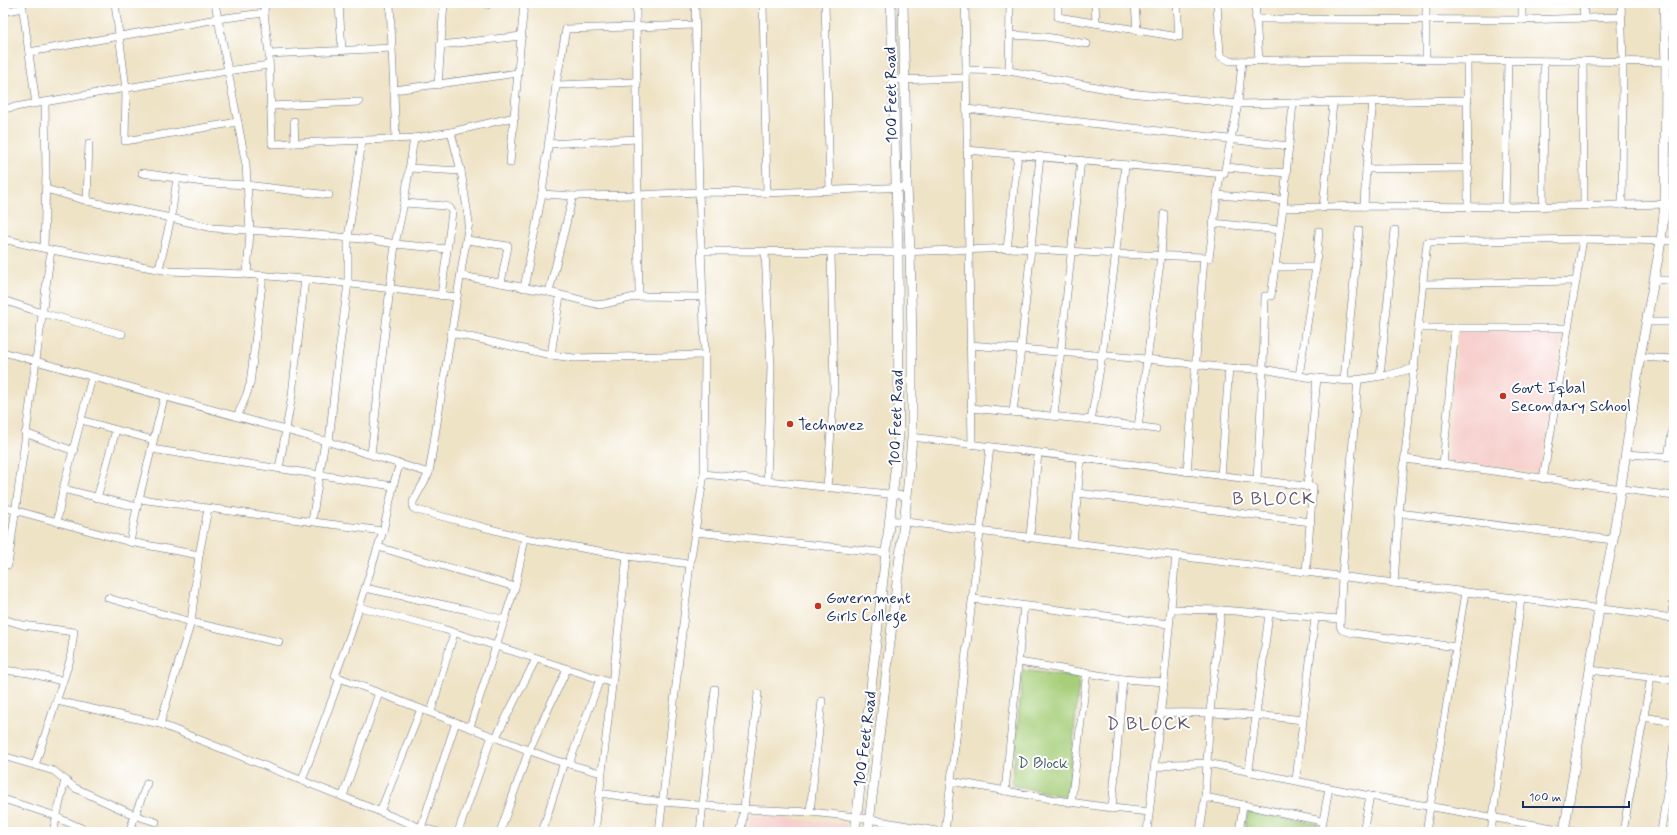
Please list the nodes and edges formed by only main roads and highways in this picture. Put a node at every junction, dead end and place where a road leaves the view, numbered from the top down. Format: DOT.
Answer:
graph roads {
  1 [pos="891,3"];
  2 [pos="904,3"];
  3 [pos="1664,3"];
  4 [pos="1669,24"];
  5 [pos="1670,62"];
  6 [pos="1669,204"];
  7 [pos="1564,831"];
  8 [pos="855,832"];
  9 [pos="868,832"];
  1 -- 8 [label="main road, 100 Feet Road"];
  2 -- 9 [label="main road, 100 Feet Road"];
  3 -- 4 [label="main road"];
  4 -- 5 [label="main road"];
  5 -- 6 [label="main road"];
  6 -- 7 [label="main road"];
}
